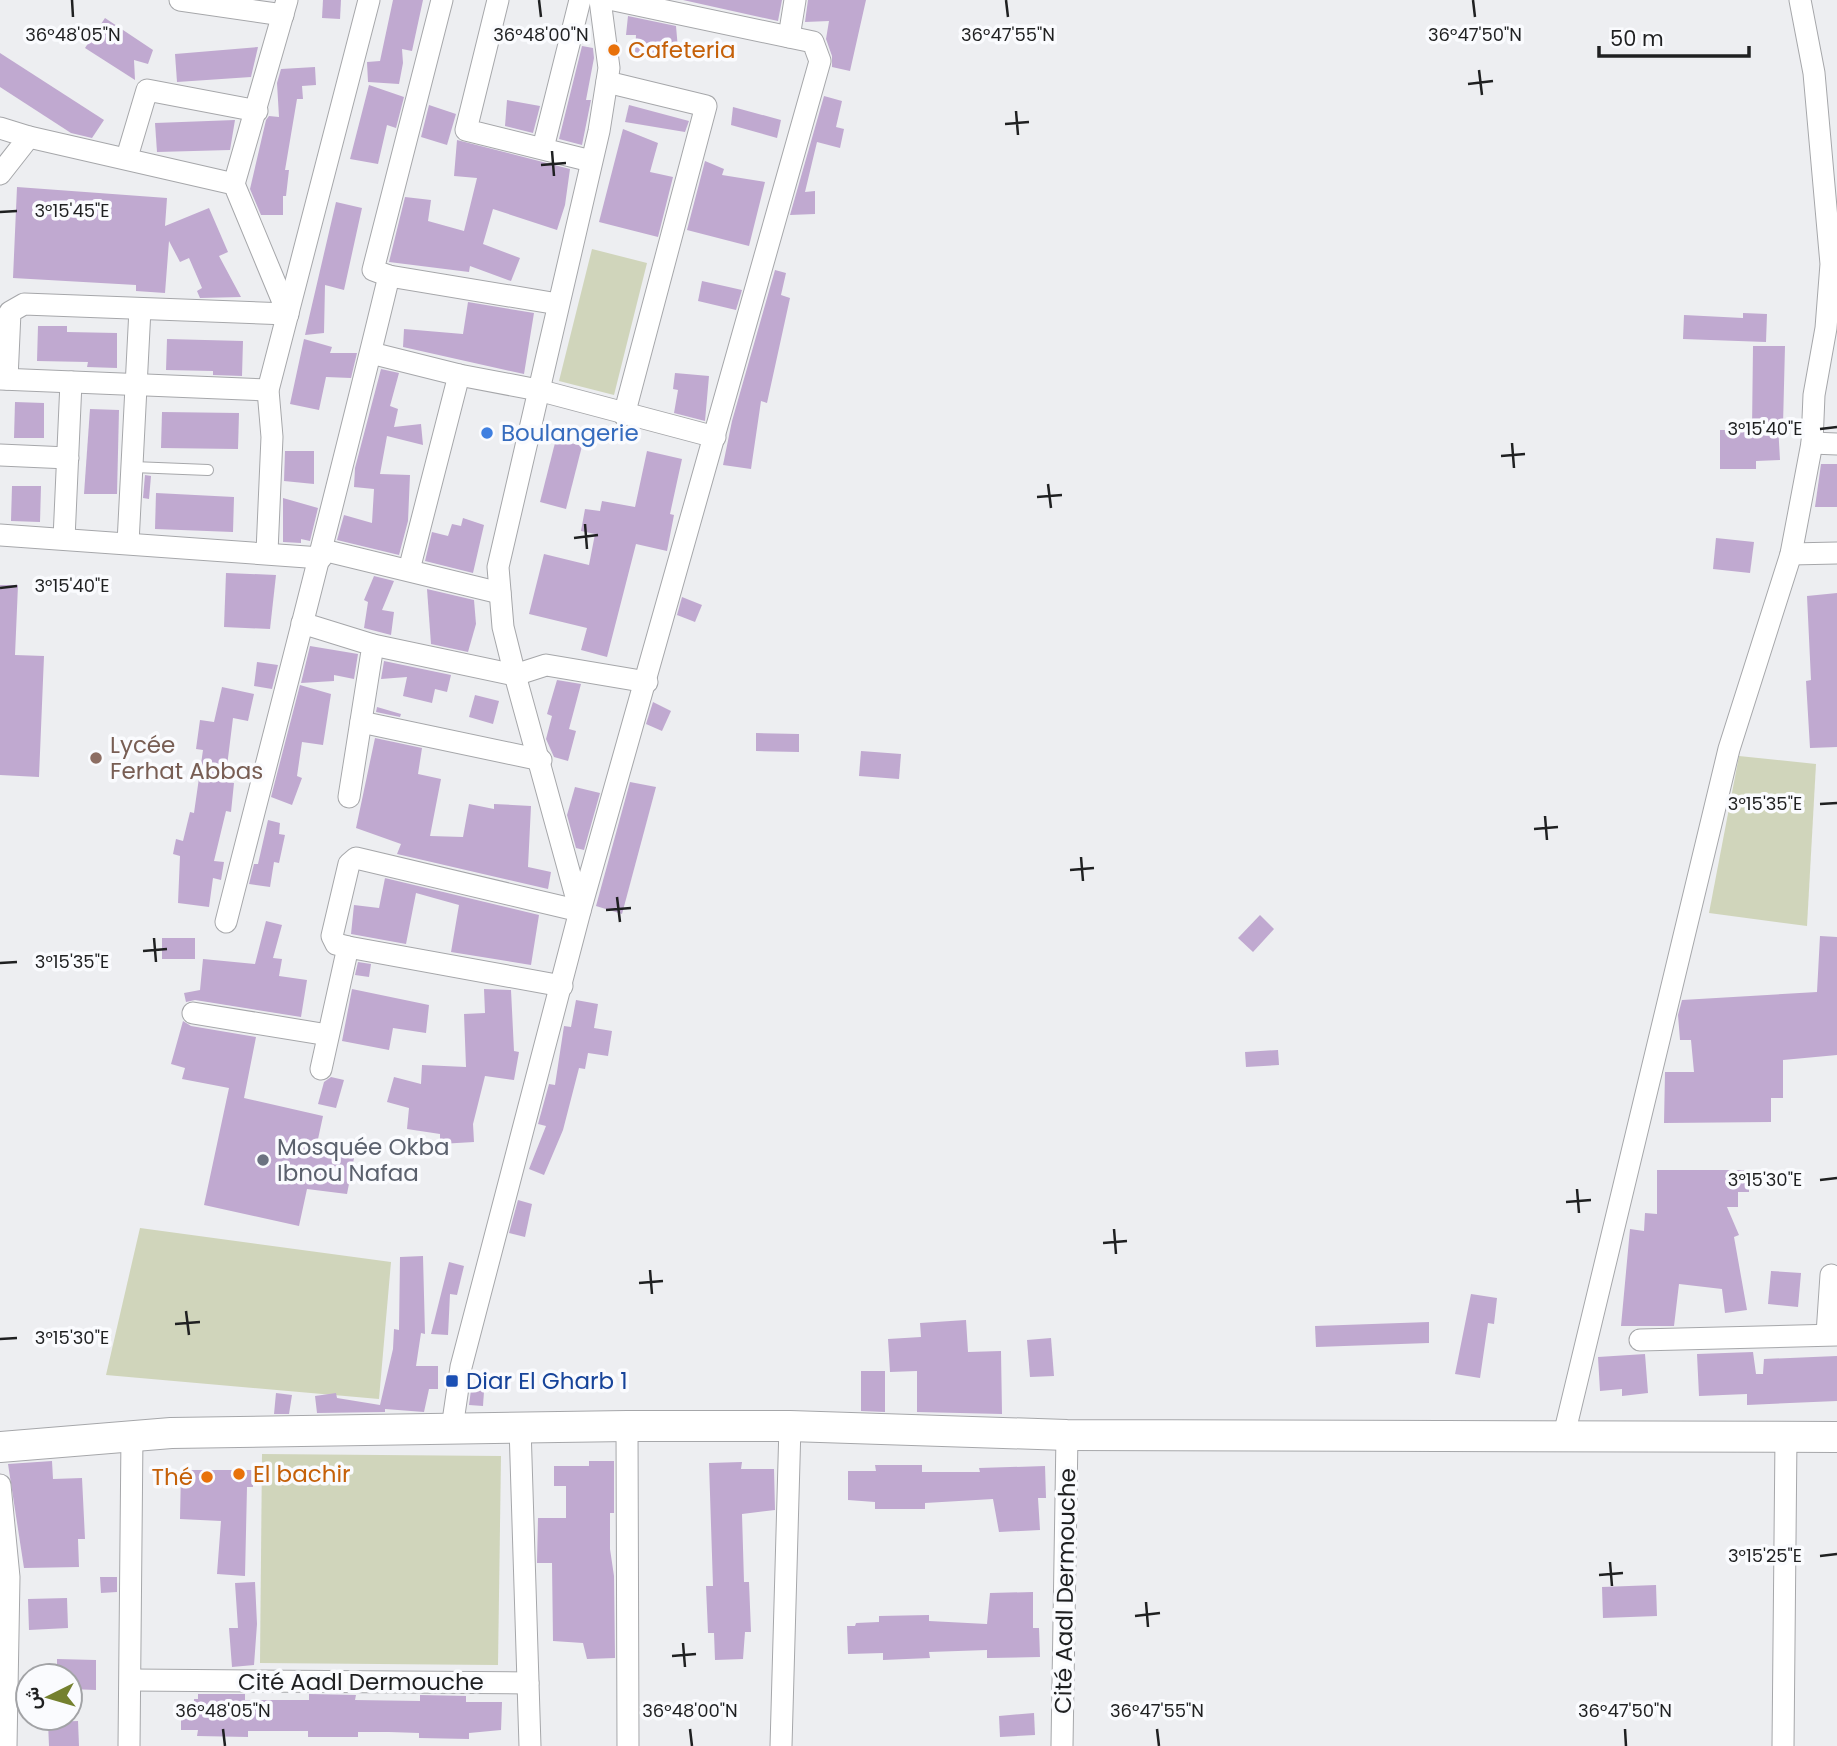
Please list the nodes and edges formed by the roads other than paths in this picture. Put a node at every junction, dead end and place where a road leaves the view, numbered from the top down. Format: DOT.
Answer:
graph roads {
  1 [pos="180,0"];
  2 [pos="369,0"];
  3 [pos="442,0"];
  4 [pos="498,0"];
  5 [pos="580,0"];
  6 [pos="600,0"];
  7 [pos="614,0"];
  8 [pos="795,0"];
  9 [pos="1800,0"];
  10 [pos="285,7"];
  11 [pos="789,37"];
  12 [pos="607,82"];
  13 [pos="1827,108"];
  14 [pos="257,111"];
  15 [pos="0,128"];
  16 [pos="29,136"];
  17 [pos="542,148"];
  18 [pos="127,158"];
  19 [pos="592,161"];
  20 [pos="0,174"];
  21 [pos="234,184"];
  22 [pos="1833,215"];
  23 [pos="389,276"];
  24 [pos="558,304"];
  25 [pos="140,309"];
  26 [pos="288,314"];
  27 [pos="1831,329"];
  28 [pos="371,352"];
  29 [pos="459,375"];
  30 [pos="4,379"];
  31 [pos="71,382"];
  32 [pos="136,384"];
  33 [pos="268,390"];
  34 [pos="538,390"];
  35 [pos="624,415"];
  36 [pos="715,436"];
  37 [pos="1812,443"];
  38 [pos="1837,444"];
  39 [pos="0,455"];
  40 [pos="68,458"];
  41 [pos="133,467"];
  42 [pos="208,470"];
  43 [pos="0,535"];
  44 [pos="64,539"];
  45 [pos="128,543"];
  46 [pos="267,552"];
  47 [pos="1837,553"];
  48 [pos="322,554"];
  49 [pos="1791,554"];
  50 [pos="409,570"];
  51 [pos="500,593"];
  52 [pos="302,623"];
  53 [pos="373,645"];
  54 [pos="515,675"];
  55 [pos="647,682"];
  56 [pos="361,722"];
  57 [pos="541,760"];
  58 [pos="349,797"];
  59 [pos="580,911"];
  60 [pos="226,922"];
  61 [pos="348,947"];
  62 [pos="562,985"];
  63 [pos="193,1013"];
  64 [pos="328,1035"];
  65 [pos="321,1069"];
  66 [pos="1832,1275"];
  67 [pos="1832,1335"];
  68 [pos="1640,1340"];
  69 [pos="627,1426"];
  70 [pos="790,1426"];
  71 [pos="520,1427"];
  72 [pos="452,1428"];
  73 [pos="132,1435"];
  74 [pos="1067,1435"];
  75 [pos="1786,1437"];
  76 [pos="1837,1437"];
  77 [pos="1563,1439"];
  78 [pos="0,1447"];
  79 [pos="0,1485"];
  80 [pos="5,1577"];
  81 [pos="132,1680"];
  82 [pos="528,1683"];
  83 [pos="6,1746"];
  84 [pos="129,1746"];
  85 [pos="530,1746"];
  86 [pos="628,1746"];
  87 [pos="781,1746"];
  88 [pos="1062,1746"];
  89 [pos="1783,1746"];
  1 -- 10 [label="street"];
  2 -- 26 [label="street"];
  3 -- 23 [label="street"];
  4 -- 17 [label="street"];
  5 -- 17 [label="street"];
  6 -- 12 [label="street"];
  7 -- 11 [label="street"];
  8 -- 11 [label="street"];
  9 -- 13 [label="street"];
  10 -- 14 [label="street"];
  11 -- 36 [label="street"];
  12 -- 19 [label="street"];
  12 -- 35 [label="street"];
  13 -- 22 [label="street"];
  14 -- 18 [label="street"];
  14 -- 21 [label="street"];
  15 -- 16 [label="street"];
  16 -- 18 [label="street"];
  16 -- 20 [label="street"];
  17 -- 19 [label="street"];
  18 -- 21 [label="street"];
  19 -- 24 [label="street"];
  21 -- 26 [label="street"];
  22 -- 27 [label="street"];
  23 -- 24 [label="street"];
  23 -- 28 [label="street"];
  24 -- 34 [label="street"];
  25 -- 26 [label="street"];
  25 -- 30 [label="street"];
  25 -- 32 [label="street"];
  26 -- 33 [label="street"];
  27 -- 37 [label="street"];
  28 -- 29 [label="street"];
  28 -- 48 [label="street"];
  29 -- 34 [label="street"];
  29 -- 50 [label="street"];
  30 -- 31 [label="street"];
  31 -- 32 [label="street"];
  31 -- 40 [label="street"];
  32 -- 33 [label="street"];
  32 -- 41 [label="street"];
  33 -- 46 [label="street"];
  34 -- 35 [label="street"];
  34 -- 51 [label="street"];
  35 -- 36 [label="street"];
  36 -- 55 [label="street"];
  37 -- 38 [label="street"];
  37 -- 49 [label="street"];
  39 -- 40 [label="street"];
  40 -- 44 [label="street"];
  41 -- 42 [label="lane"];
  41 -- 45 [label="street"];
  43 -- 44 [label="street"];
  44 -- 45 [label="street"];
  45 -- 46 [label="street"];
  46 -- 48 [label="street"];
  47 -- 49 [label="street"];
  48 -- 50 [label="street"];
  48 -- 52 [label="street"];
  49 -- 77 [label="street"];
  50 -- 51 [label="street"];
  51 -- 54 [label="street"];
  52 -- 53 [label="street"];
  52 -- 60 [label="street"];
  53 -- 54 [label="street"];
  53 -- 56 [label="street"];
  54 -- 55 [label="street"];
  54 -- 57 [label="street"];
  55 -- 59 [label="street"];
  56 -- 57 [label="street"];
  56 -- 58 [label="street"];
  57 -- 59 [label="street"];
  59 -- 61 [label="street"];
  59 -- 62 [label="street"];
  61 -- 62 [label="street"];
  61 -- 64 [label="street"];
  62 -- 72 [label="street"];
  63 -- 64 [label="street"];
  64 -- 65 [label="street"];
  66 -- 67 [label="street"];
  67 -- 68 [label="street"];
  69 -- 70 [label="main road"];
  69 -- 71 [label="main road"];
  69 -- 86 [label="street"];
  70 -- 74 [label="main road"];
  70 -- 87 [label="street"];
  71 -- 72 [label="main road"];
  71 -- 82 [label="street"];
  72 -- 73 [label="main road"];
  73 -- 78 [label="main road"];
  73 -- 81 [label="street"];
  74 -- 77 [label="main road"];
  74 -- 88 [label="street, Cité Aadl Dermouche"];
  75 -- 76 [label="main road"];
  75 -- 77 [label="main road"];
  75 -- 89 [label="street"];
  79 -- 80 [label="street"];
  80 -- 83 [label="street"];
  81 -- 82 [label="street, Cité Aadl Dermouche"];
  81 -- 84 [label="street"];
  82 -- 85 [label="street"];
}
